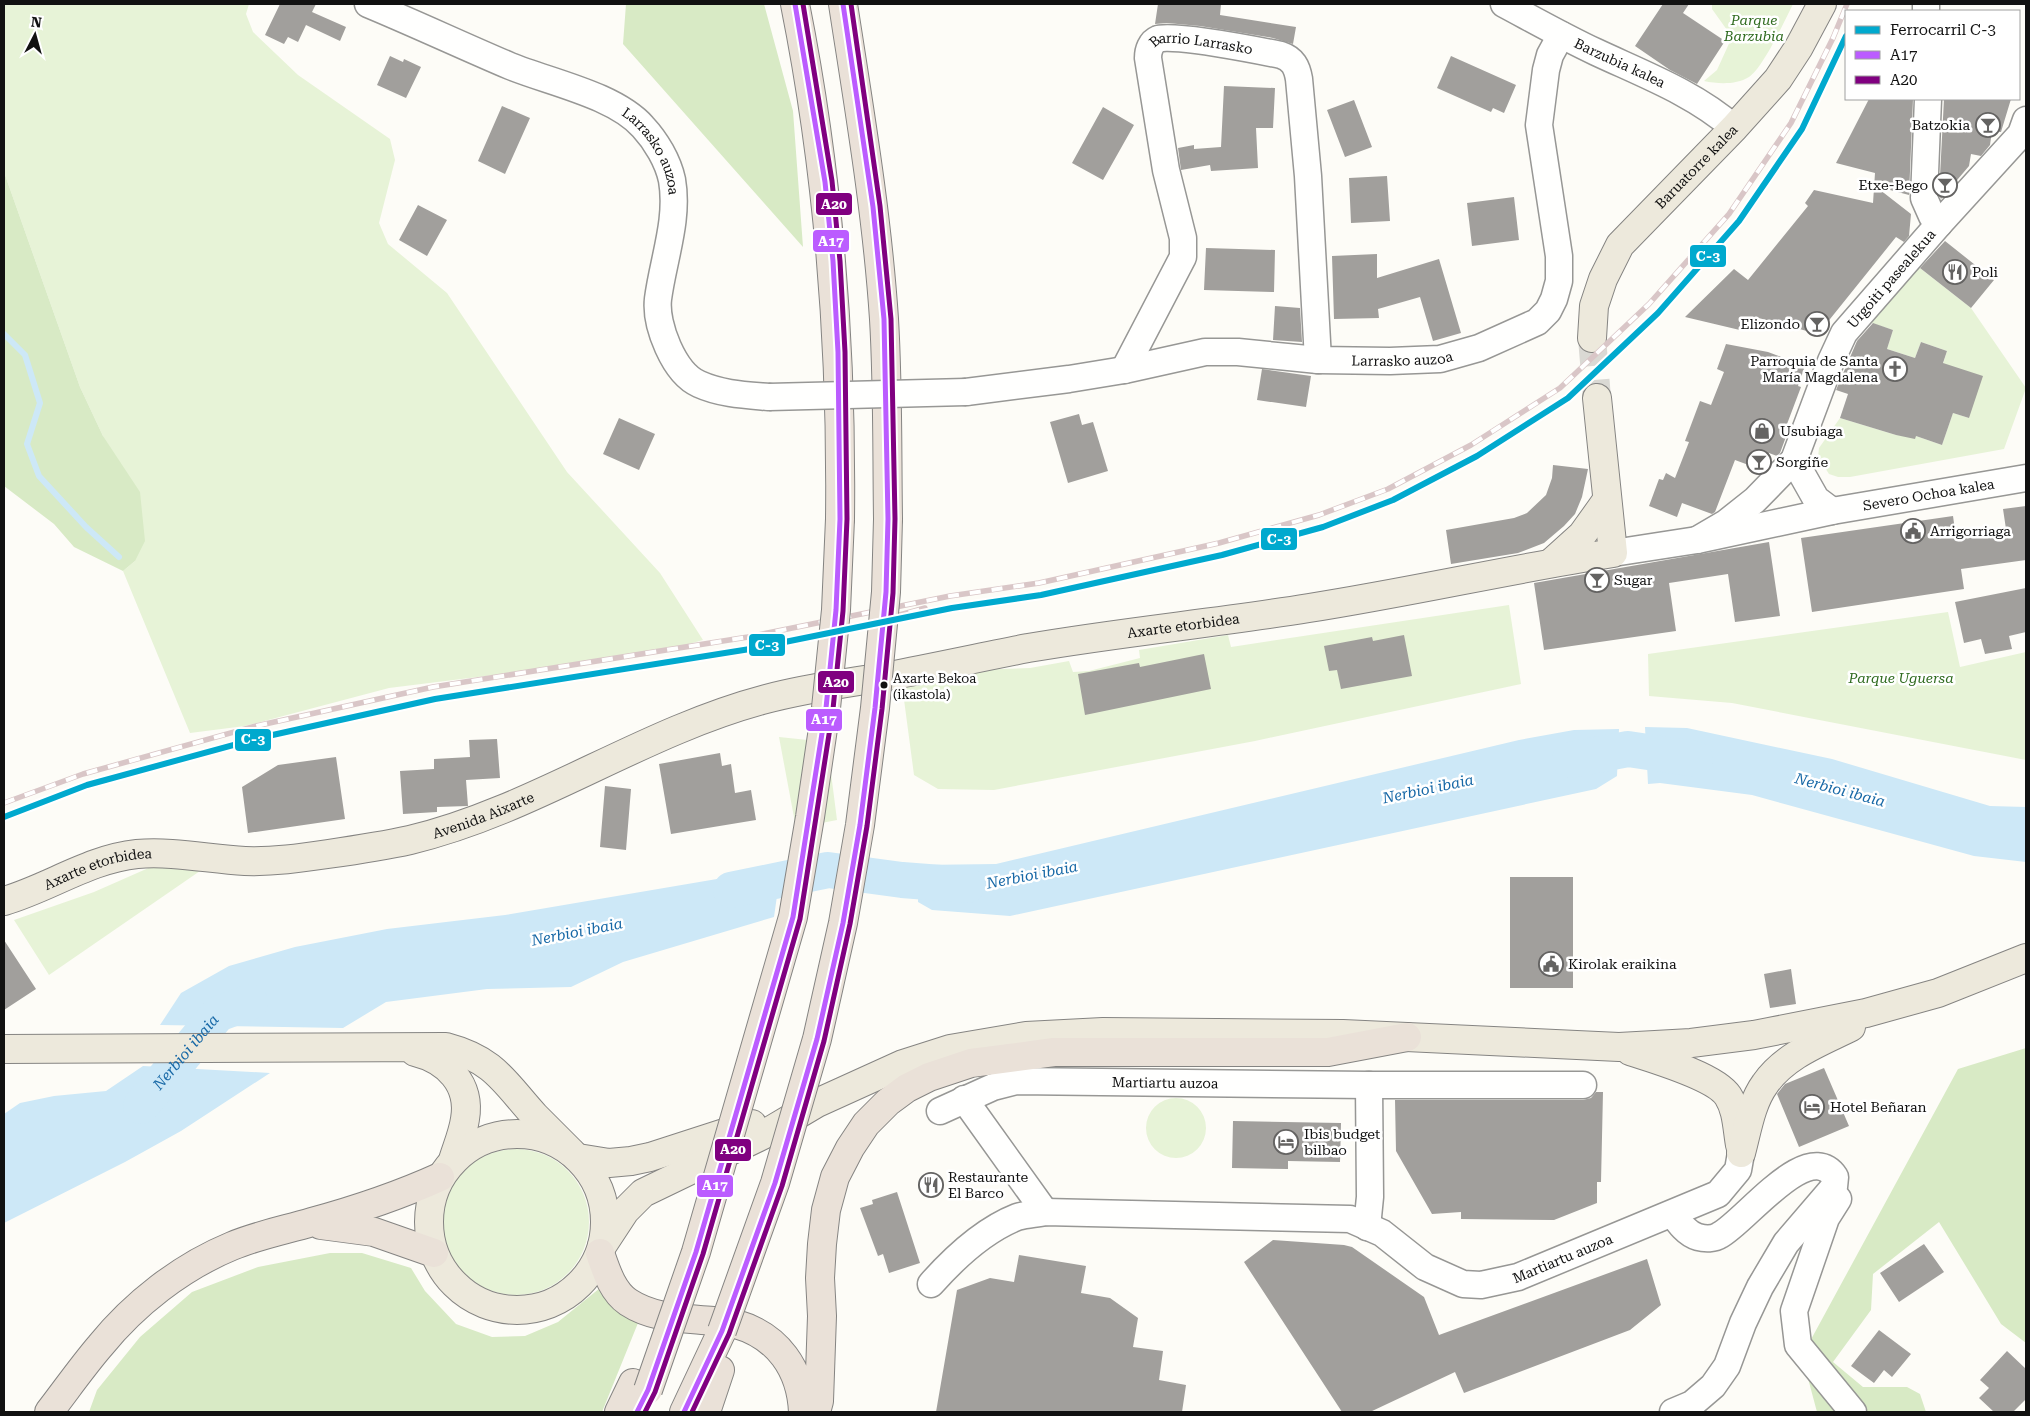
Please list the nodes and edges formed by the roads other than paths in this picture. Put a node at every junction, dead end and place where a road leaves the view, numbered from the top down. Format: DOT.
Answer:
graph roads {
  1 [pos="368,4"];
  2 [pos="796,4"];
  3 [pos="843,4"];
  4 [pos="1504,4"];
  5 [pos="1822,4"];
  6 [pos="1561,36"];
  7 [pos="1928,100"];
  8 [pos="2026,120"];
  9 [pos="1734,128"];
  10 [pos="1939,224"];
  11 [pos="1592,338"];
  12 [pos="1318,360"];
  13 [pos="1124,370"];
  14 [pos="1597,398"];
  15 [pos="1794,460"];
  16 [pos="2026,478"];
  17 [pos="1772,485"];
  18 [pos="1607,500"];
  19 [pos="1832,511"];
  20 [pos="1788,520"];
  21 [pos="1697,540"];
  22 [pos="1613,553"];
  23 [pos="1551,563"];
  24 [pos="754,702"];
  25 [pos="195,856"];
  26 [pos="4,901"];
  27 [pos="2026,958"];
  28 [pos="1896,1005"];
  29 [pos="1408,1037"];
  30 [pos="392,1047"];
  31 [pos="1619,1047"];
  32 [pos="4,1049"];
  33 [pos="1369,1085"];
  34 [pos="1583,1085"];
  35 [pos="964,1099"];
  36 [pos="817,1103"];
  37 [pos="940,1111"];
  38 [pos="1741,1153"];
  39 [pos="574,1155"];
  40 [pos="447,1169"];
  41 [pos="1836,1182"];
  42 [pos="1044,1212"];
  43 [pos="1672,1214"];
  44 [pos="309,1223"];
  45 [pos="1367,1226"];
  46 [pos="601,1249"];
  47 [pos="434,1252"];
  48 [pos="931,1284"];
  49 [pos="77,1377"];
  50 [pos="639,1395"];
  51 [pos="696,1410"];
  52 [pos="49,1412"];
  53 [pos="65,1412"];
  54 [pos="619,1412"];
  55 [pos="803,1412"];
  56 [pos="816,1412"];
  57 [pos="1673,1412"];
  58 [pos="1853,1412"];
  1 -- 13 [label="street, Larrasko auzoa, bridge"];
  2 -- 50 [label="highway, bridge"];
  3 -- 51 [label="highway, bridge"];
  4 -- 6 [label="street, Barzubia kalea"];
  5 -- 9 [label="main road, Baruatorre kalea"];
  6 -- 9 [label="street, Barzubia kalea"];
  6 -- 12 [label="street, Larrasko auzoa"];
  7 -- 10 [label="street"];
  8 -- 10 [label="street, Urgoiti pasealekua"];
  9 -- 11 [label="main road, Baruatorre kalea"];
  10 -- 15 [label="street, Urgoiti pasealekua"];
  12 -- 13 [label="street, Larrasko auzoa"];
  12 -- 13 [label="street, Barrio Larrasko"];
  14 -- 18 [label="main road"];
  15 -- 17 [label="street"];
  15 -- 19 [label="street"];
  16 -- 19 [label="street, Severo Ochoa kalea"];
  17 -- 20 [label="street"];
  17 -- 21 [label="street"];
  18 -- 22 [label="main road"];
  18 -- 23 [label="main road"];
  19 -- 20 [label="street, Severo Ochoa kalea"];
  20 -- 21 [label="street, Severo Ochoa kalea"];
  21 -- 22 [label="street"];
  22 -- 23 [label="main road, Axarte etorbidea"];
  23 -- 24 [label="main road, Axarte etorbidea"];
  24 -- 25 [label="main road, Avenida Aixarte"];
  25 -- 26 [label="main road, Axarte etorbidea"];
  27 -- 28 [label="main road"];
  28 -- 31 [label="main road"];
  28 -- 38 [label="main road"];
  29 -- 31 [label="main road"];
  29 -- 36 [label="main road"];
  29 -- 56 [label="highway"];
  30 -- 32 [label="main road"];
  30 -- 39 [label="main road"];
  30 -- 40 [label="main road"];
  31 -- 38 [label="main road"];
  33 -- 34 [label="street, Martiartu auzoa"];
  33 -- 35 [label="street, Martiartu auzoa"];
  33 -- 45 [label="street"];
  35 -- 37 [label="street, Martiartu auzoa"];
  35 -- 42 [label="street"];
  36 -- 39 [label="main road"];
  36 -- 46 [label="main road"];
  38 -- 43 [label="street, Martiartu auzoa"];
  39 -- 40 [label="main road"];
  39 -- 46 [label="main road"];
  40 -- 44 [label="highway"];
  40 -- 47 [label="main road"];
  41 -- 43 [label="street"];
  41 -- 57 [label="street"];
  41 -- 58 [label="street"];
  42 -- 45 [label="street, Martiartu auzoa"];
  42 -- 48 [label="street, Martiartu auzoa"];
  43 -- 45 [label="street, Martiartu auzoa"];
  44 -- 47 [label="highway"];
  44 -- 49 [label="highway"];
  46 -- 47 [label="main road"];
  46 -- 55 [label="highway"];
  49 -- 52 [label="highway"];
  49 -- 53 [label="highway"];
  50 -- 54 [label="highway"];
}
